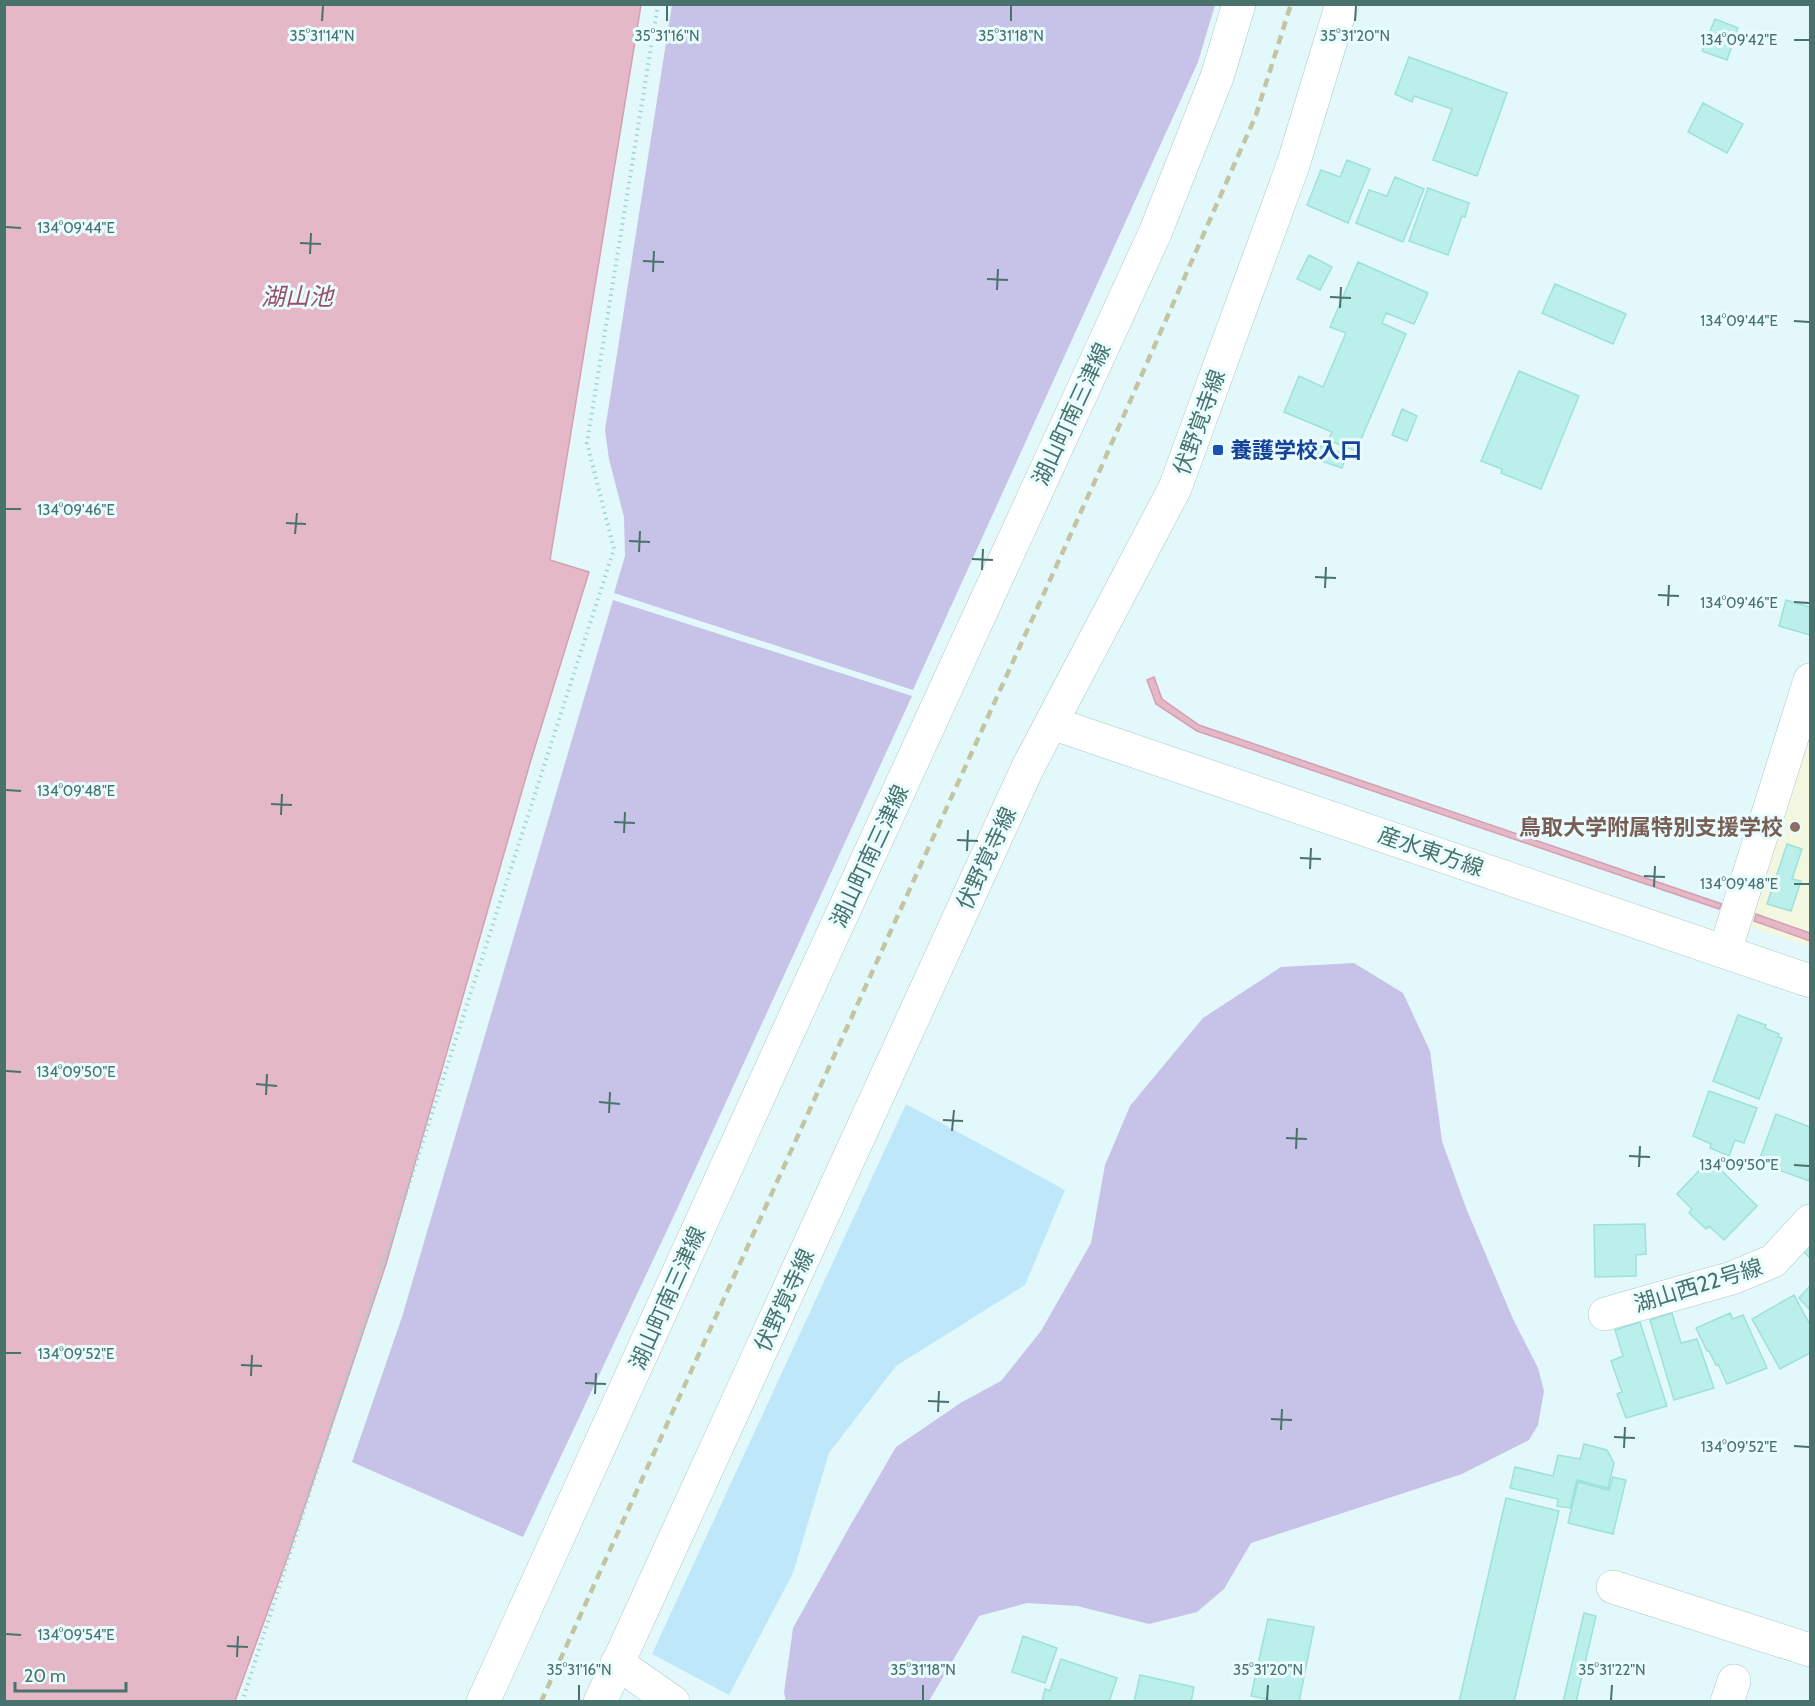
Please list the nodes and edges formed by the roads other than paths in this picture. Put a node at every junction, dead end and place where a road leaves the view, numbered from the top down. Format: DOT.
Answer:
graph roads {
  1 [pos="1239,4"];
  2 [pos="1342,4"];
  3 [pos="1810,680"];
  4 [pos="1052,723"];
  5 [pos="1725,951"];
  6 [pos="1810,981"];
  7 [pos="1810,1221"];
  8 [pos="1605,1314"];
  9 [pos="1613,1587"];
  10 [pos="1810,1650"];
  11 [pos="617,1664"];
  12 [pos="483,1701"];
  13 [pos="600,1701"];
  14 [pos="673,1701"];
  1 -- 12 [label="street, 湖山町南三津線"];
  2 -- 4 [label="street, 伏野覚寺線"];
  3 -- 5 [label="street"];
  4 -- 5 [label="street, 産水東方線"];
  4 -- 11 [label="street, 伏野覚寺線"];
  5 -- 6 [label="street, 産水東方線"];
  7 -- 8 [label="street, 湖山西22号線"];
  9 -- 10 [label="street"];
  11 -- 13 [label="street, 伏野覚寺線"];
  11 -- 14 [label="street"];
}
